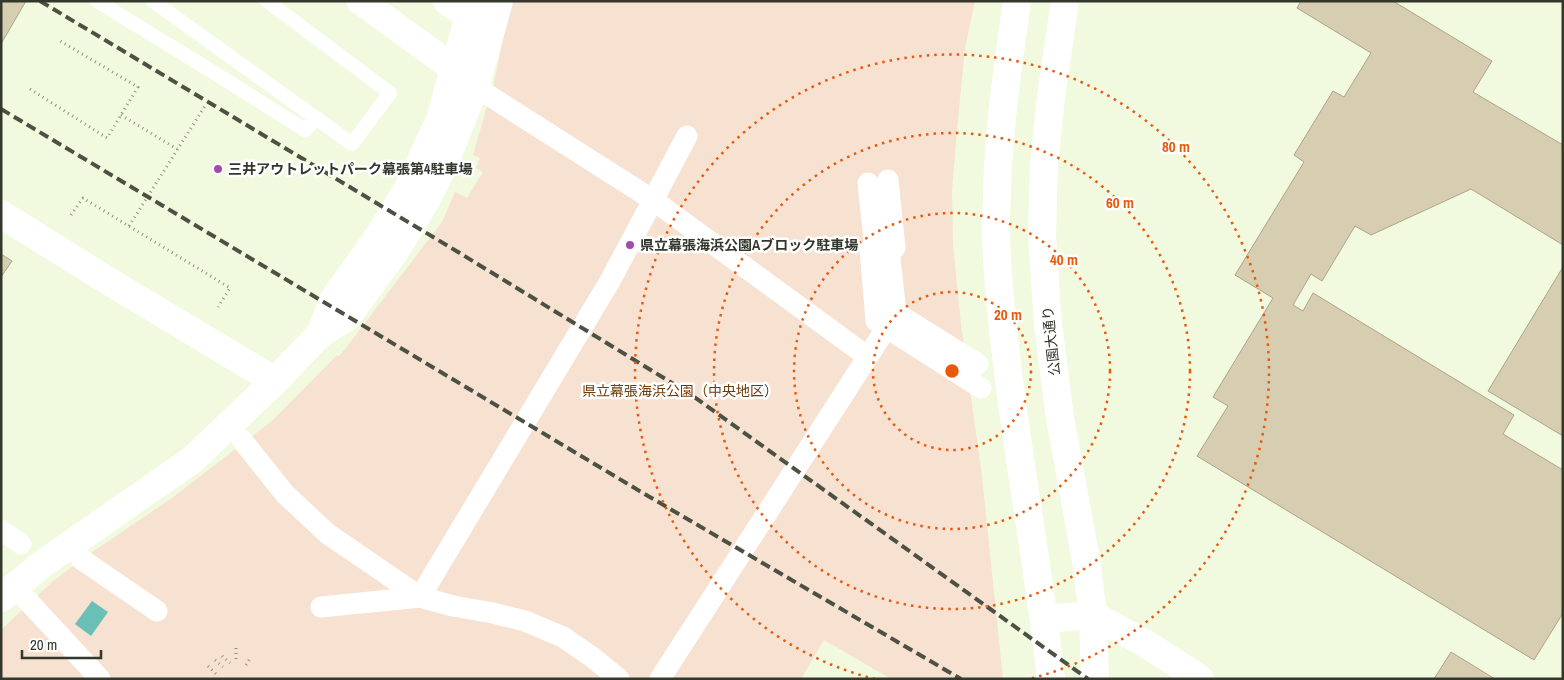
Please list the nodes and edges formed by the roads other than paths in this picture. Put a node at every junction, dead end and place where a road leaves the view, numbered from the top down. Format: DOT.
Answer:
graph roads {
  1 [pos="97,1"];
  2 [pos="153,1"];
  3 [pos="266,1"];
  4 [pos="361,1"];
  5 [pos="498,1"];
  6 [pos="1017,1"];
  7 [pos="1064,1"];
  8 [pos="463,6"];
  9 [pos="484,54"];
  10 [pos="453,68"];
  11 [pos="485,93"];
  12 [pos="317,118"];
  13 [pos="687,136"];
  14 [pos="878,182"];
  15 [pos="653,200"];
  16 [pos="1,214"];
  17 [pos="891,320"];
  18 [pos="321,333"];
  19 [pos="868,357"];
  20 [pos="978,364"];
  21 [pos="275,381"];
  22 [pos="981,388"];
  23 [pos="242,440"];
  24 [pos="1,530"];
  25 [pos="21,544"];
  26 [pos="81,559"];
  27 [pos="420,597"];
  28 [pos="14,599"];
  29 [pos="321,607"];
  30 [pos="157,611"];
  31 [pos="1093,615"];
  32 [pos="1045,619"];
  33 [pos="100,679"];
  34 [pos="619,679"];
  35 [pos="660,679"];
  36 [pos="1051,679"];
  37 [pos="1095,679"];
  38 [pos="1200,679"];
  1 -- 12 [label="lane"];
  2 -- 12 [label="lane"];
  3 -- 12 [label="lane"];
  4 -- 10 [label="street"];
  5 -- 9 [label="street"];
  6 -- 32 [label="street"];
  7 -- 31 [label="street, 公園大通り"];
  8 -- 9 [label="street"];
  8 -- 10 [label="street"];
  9 -- 10 [label="street"];
  9 -- 18 [label="street"];
  10 -- 18 [label="street"];
  11 -- 15 [label="street"];
  13 -- 15 [label="street"];
  14 -- 17 [label="street"];
  15 -- 19 [label="street"];
  15 -- 27 [label="street"];
  16 -- 21 [label="street"];
  17 -- 19 [label="street"];
  17 -- 20 [label="street"];
  17 -- 22 [label="street"];
  18 -- 21 [label="street"];
  19 -- 35 [label="street"];
  21 -- 28 [label="street"];
  23 -- 27 [label="street"];
  24 -- 25 [label="street"];
  26 -- 30 [label="street"];
  27 -- 29 [label="street"];
  27 -- 34 [label="street"];
  28 -- 33 [label="street"];
  31 -- 32 [label="street"];
  31 -- 37 [label="street, 公園大通り"];
  31 -- 38 [label="street"];
  32 -- 36 [label="street"];
}
